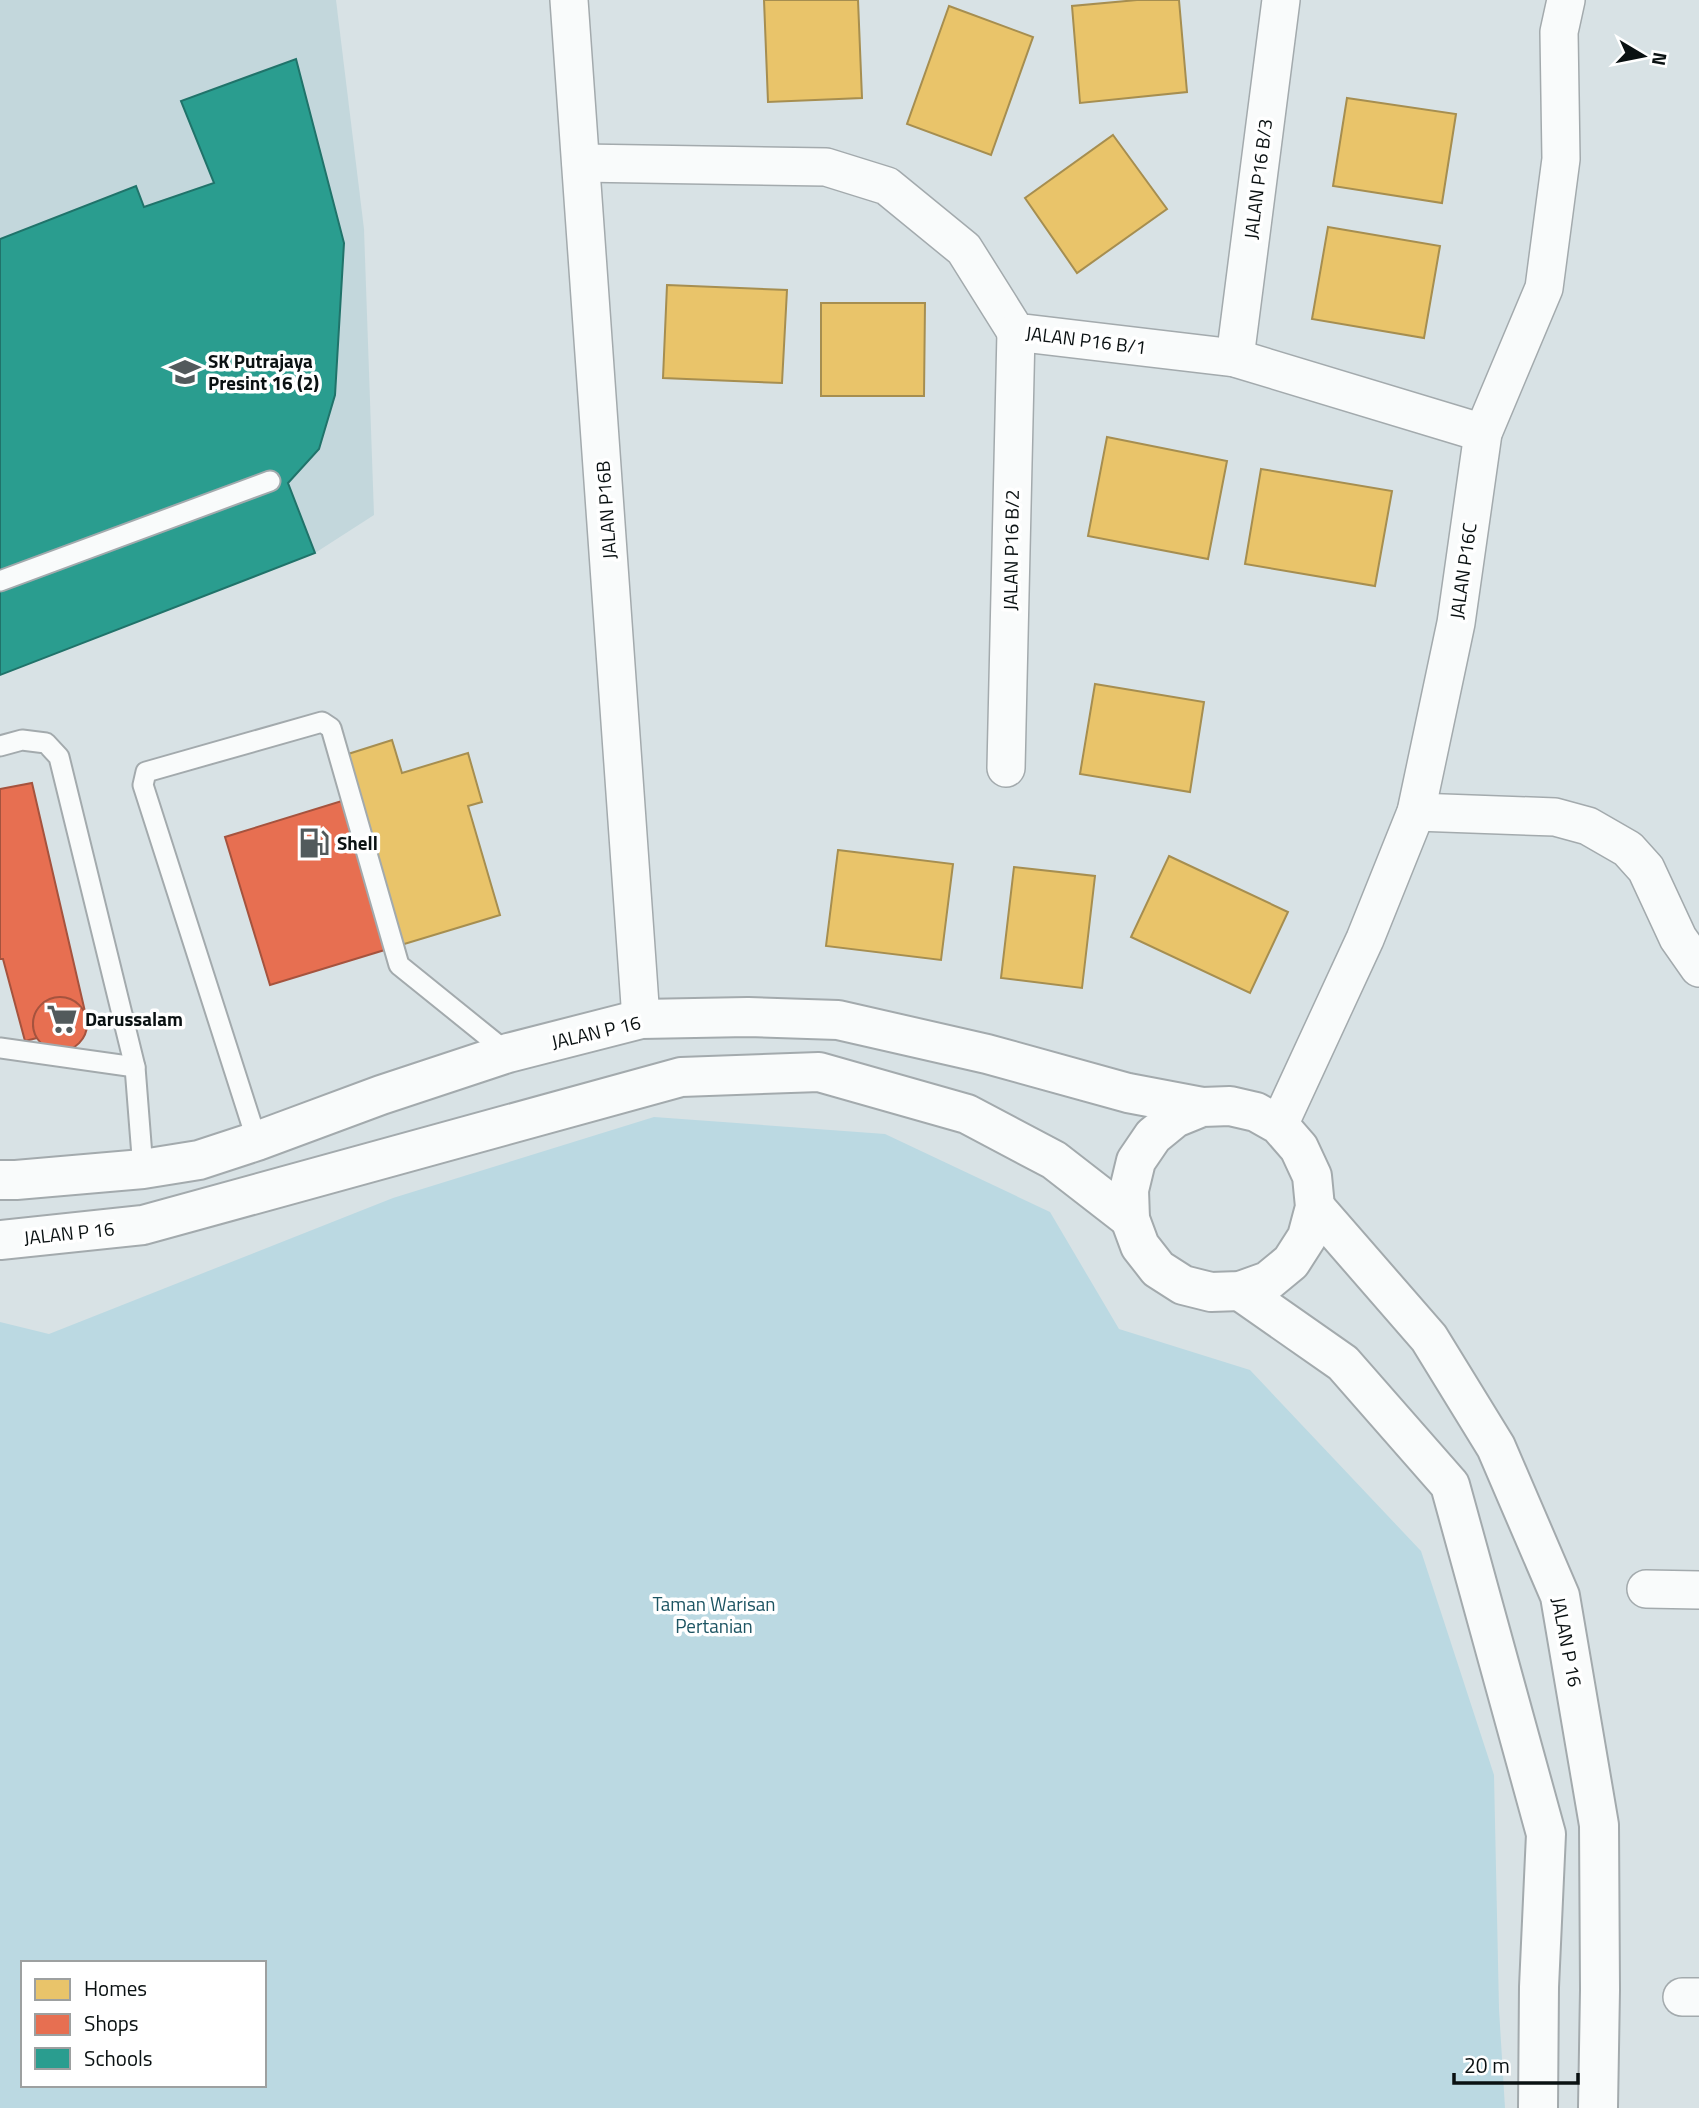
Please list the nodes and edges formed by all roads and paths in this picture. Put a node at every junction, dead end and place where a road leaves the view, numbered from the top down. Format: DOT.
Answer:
graph roads {
  1 [pos="569,0"];
  2 [pos="1281,0"];
  3 [pos="1566,0"];
  4 [pos="581,163"];
  5 [pos="1016,332"];
  6 [pos="1235,358"];
  7 [pos="1483,433"];
  8 [pos="270,481"];
  9 [pos="0,581"];
  10 [pos="0,746"];
  11 [pos="1006,768"];
  12 [pos="1416,812"];
  13 [pos="1699,968"];
  14 [pos="641,1019"];
  15 [pos="0,1048"];
  16 [pos="508,1053"];
  17 [pos="135,1067"];
  18 [pos="1202,1107"];
  19 [pos="1279,1125"];
  20 [pos="257,1141"];
  21 [pos="143,1169"];
  22 [pos="0,1180"];
  23 [pos="1315,1207"];
  24 [pos="1130,1219"];
  25 [pos="0,1240"];
  26 [pos="1240,1291"];
  27 [pos="1646,1588"];
  28 [pos="1699,1590"];
  29 [pos="1538,2108"];
  30 [pos="1598,2108"];
  1 -- 4 [label="street, JALAN P16B"];
  2 -- 6 [label="street, JALAN P16 B/3"];
  3 -- 7 [label="street, JALAN P16C"];
  4 -- 5 [label="street, JALAN P16 B/1"];
  4 -- 14 [label="street, JALAN P16B"];
  5 -- 6 [label="street, JALAN P16 B/1"];
  5 -- 11 [label="street, JALAN P16 B/2"];
  6 -- 7 [label="street, JALAN P16 B/1"];
  7 -- 12 [label="street, JALAN P16C"];
  8 -- 9 [label="lane"];
  10 -- 17 [label="lane"];
  12 -- 13 [label="street"];
  12 -- 19 [label="street, JALAN P16C"];
  14 -- 16 [label="street, JALAN P 16"];
  14 -- 18 [label="street, JALAN P 16"];
  15 -- 17 [label="lane"];
  16 -- 20 [label="street, JALAN P 16"];
  16 -- 20 [label="lane"];
  17 -- 21 [label="lane"];
  18 -- 19 [label="street, JALAN P 16"];
  18 -- 24 [label="street, JALAN P 16"];
  19 -- 23 [label="street, JALAN P 16"];
  20 -- 21 [label="street, JALAN P 16"];
  21 -- 22 [label="street, JALAN P 16"];
  23 -- 26 [label="street, JALAN P 16"];
  23 -- 30 [label="street, JALAN P 16"];
  24 -- 25 [label="street, JALAN P 16"];
  24 -- 26 [label="street, JALAN P 16"];
  26 -- 29 [label="street"];
  27 -- 28 [label="street"];
}
